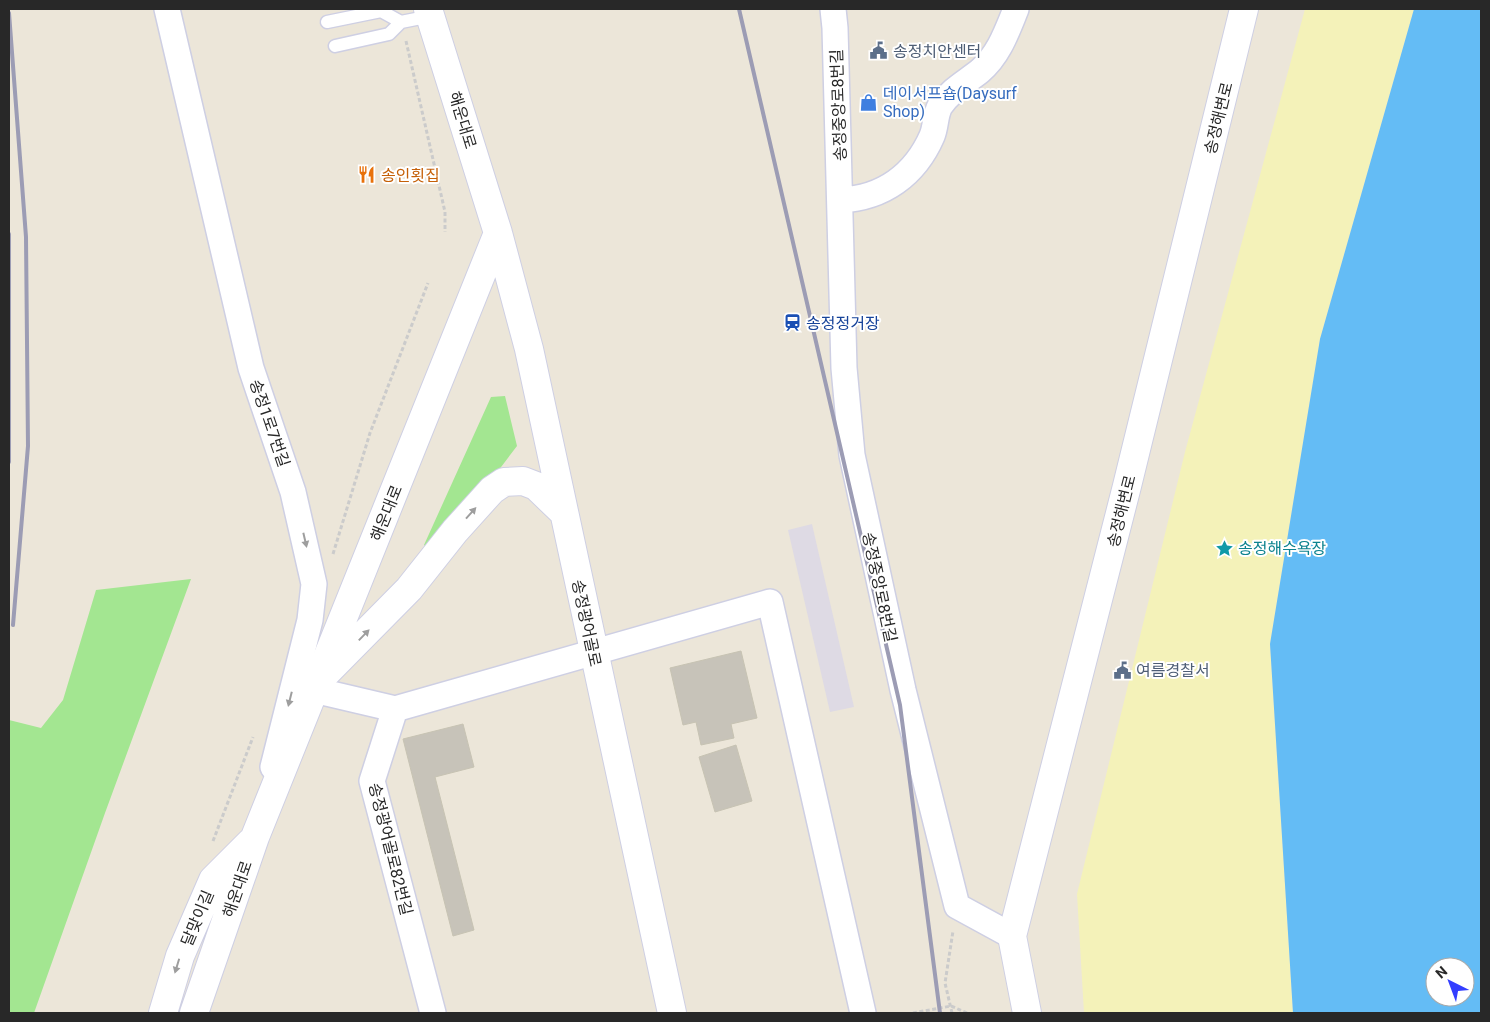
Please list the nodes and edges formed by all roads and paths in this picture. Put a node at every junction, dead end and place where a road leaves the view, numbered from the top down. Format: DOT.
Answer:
graph roads {
  1 [pos="167,9"];
  2 [pos="833,9"];
  3 [pos="1016,9"];
  4 [pos="1244,9"];
  5 [pos="380,10"];
  6 [pos="429,12"];
  7 [pos="327,22"];
  8 [pos="401,22"];
  9 [pos="335,46"];
  10 [pos="841,200"];
  11 [pos="445,232"];
  12 [pos="498,233"];
  13 [pos="428,283"];
  14 [pos="563,512"];
  15 [pos="331,560"];
  16 [pos="593,653"];
  17 [pos="316,686"];
  18 [pos="395,709"];
  19 [pos="255,732"];
  20 [pos="255,837"];
  21 [pos="210,849"];
  22 [pos="957,906"];
  23 [pos="1012,936"];
  24 [pos="951,1006"];
  25 [pos="163,1013"];
  26 [pos="194,1013"];
  27 [pos="434,1013"];
  28 [pos="672,1013"];
  29 [pos="863,1013"];
  30 [pos="913,1013"];
  31 [pos="952,1013"];
  32 [pos="967,1013"];
  33 [pos="1027,1013"];
  1 -- 20 [label="street, 송정1로7번길, one-way"];
  2 -- 10 [label="street, 송정중앙로8번길"];
  3 -- 10 [label="street"];
  4 -- 23 [label="main road, 송정해변로"];
  5 -- 7 [label="lane"];
  5 -- 8 [label="lane"];
  6 -- 8 [label="lane"];
  6 -- 12 [label="main road, 해운대로"];
  8 -- 9 [label="lane"];
  8 -- 11 [label="path"];
  10 -- 22 [label="street, 송정중앙로8번길"];
  12 -- 14 [label="main road, 송정광어골로"];
  12 -- 17 [label="main road, 해운대로"];
  13 -- 15 [label="path"];
  14 -- 16 [label="main road, 송정광어골로"];
  17 -- 14 [label="main road, one-way"];
  16 -- 18 [label="street"];
  16 -- 28 [label="main road, 송정광어골로"];
  16 -- 29 [label="street"];
  17 -- 18 [label="street"];
  17 -- 20 [label="main road, 해운대로"];
  18 -- 27 [label="street, 송정광어골로82번길"];
  19 -- 21 [label="path"];
  20 -- 25 [label="main road, 달맞이길, one-way"];
  20 -- 26 [label="main road, 해운대로"];
  22 -- 23 [label="street"];
  22 -- 24 [label="path"];
  23 -- 33 [label="main road, 송정해변로"];
  24 -- 30 [label="path"];
  24 -- 31 [label="path"];
  24 -- 32 [label="path"];
}
